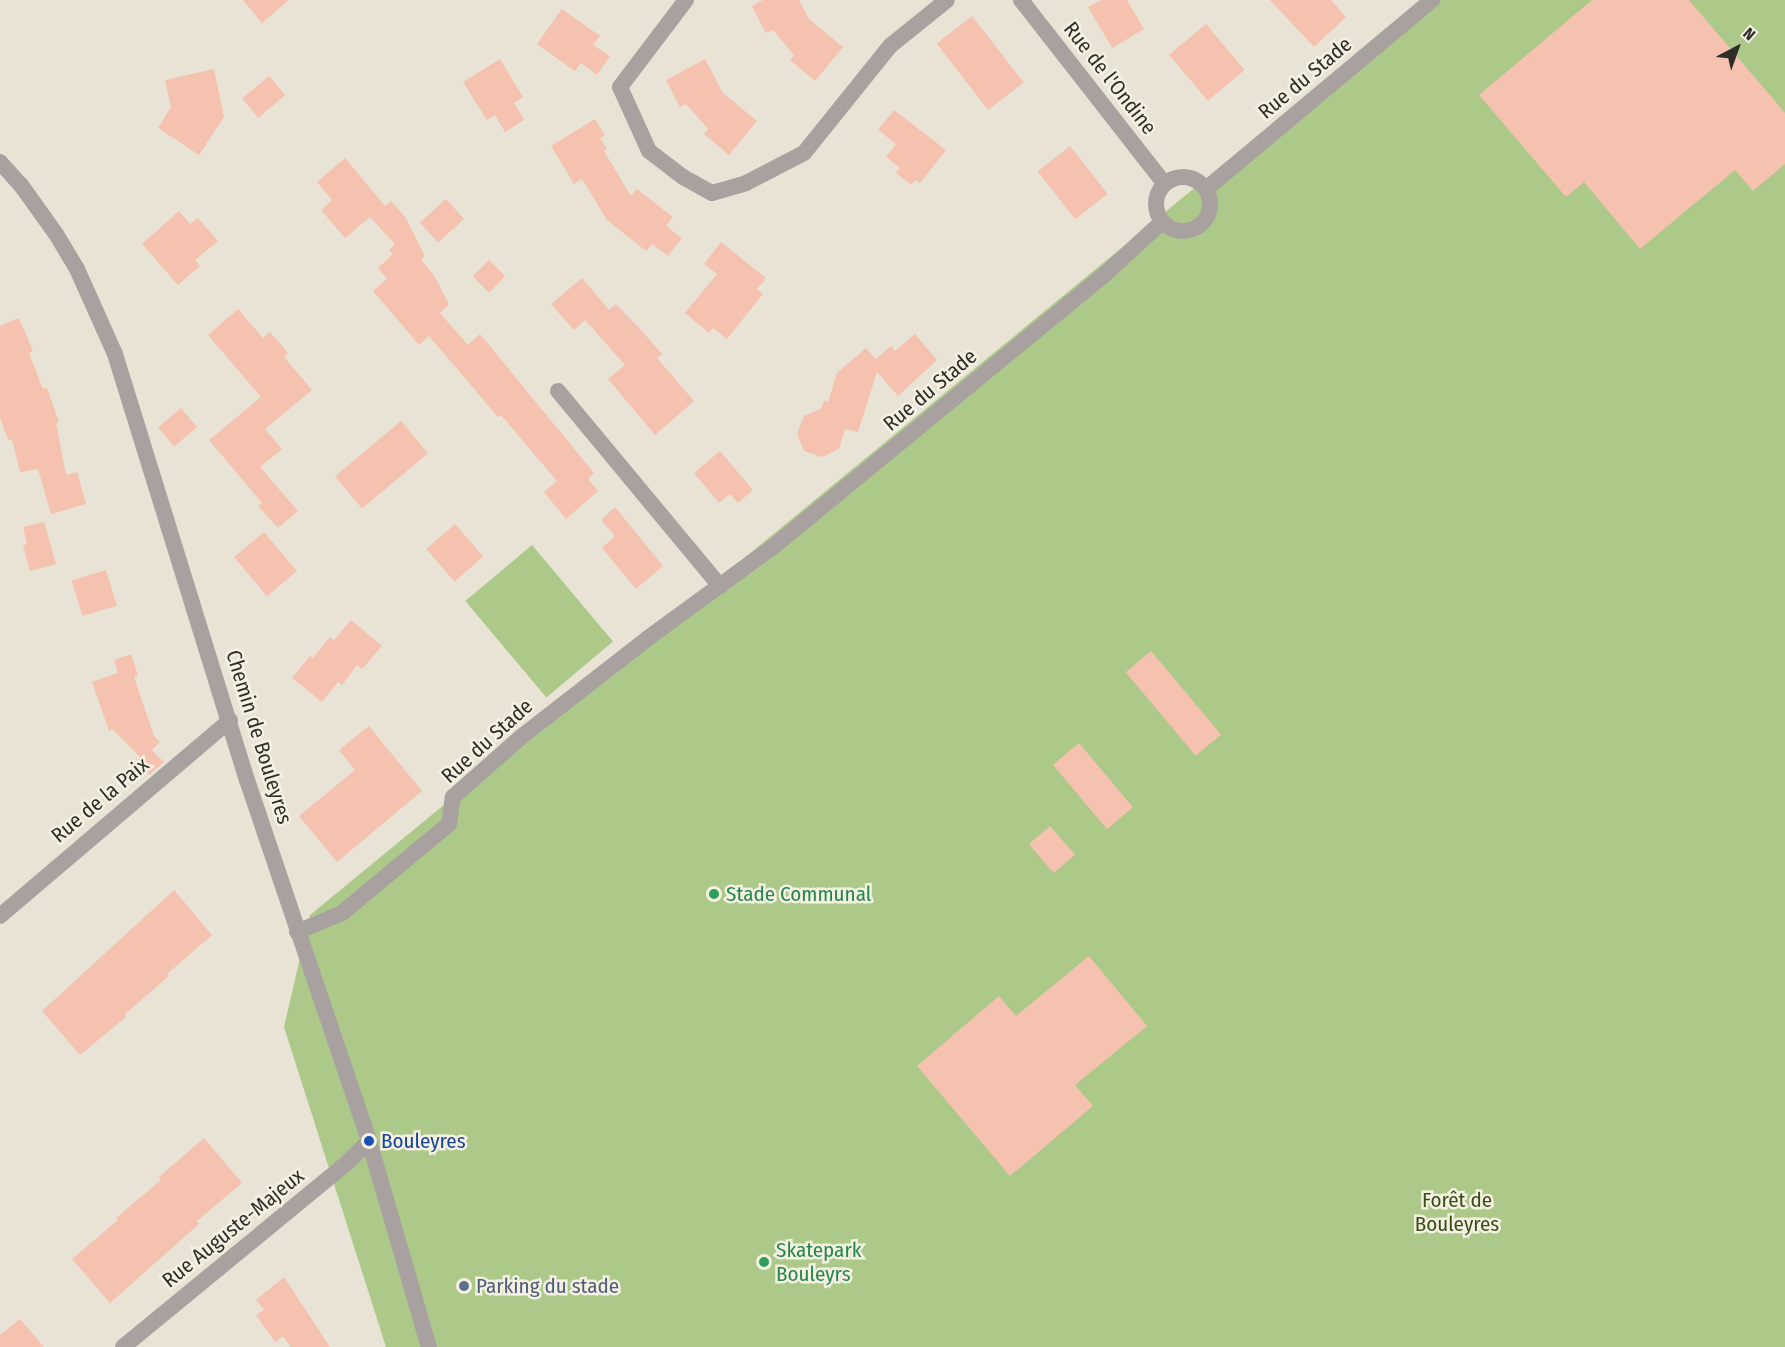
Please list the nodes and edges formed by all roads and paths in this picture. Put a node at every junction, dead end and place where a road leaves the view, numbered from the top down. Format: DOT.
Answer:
graph roads {
  1 [pos="686,0"];
  2 [pos="947,0"];
  3 [pos="1022,0"];
  4 [pos="1432,0"];
  5 [pos="0,162"];
  6 [pos="1164,183"];
  7 [pos="1206,189"];
  8 [pos="1162,222"];
  9 [pos="558,391"];
  10 [pos="720,586"];
  11 [pos="230,720"];
  12 [pos="0,916"];
  13 [pos="297,932"];
  14 [pos="369,1141"];
  15 [pos="123,1347"];
  16 [pos="429,1347"];
  1 -- 2 [label="street"];
  3 -- 6 [label="street, Rue de l'Ondine"];
  4 -- 7 [label="street, Rue du Stade"];
  5 -- 11 [label="street, Chemin de Bouleyres"];
  6 -- 7 [label="street"];
  6 -- 8 [label="street"];
  7 -- 8 [label="street"];
  8 -- 10 [label="street, Rue du Stade"];
  9 -- 10 [label="street"];
  10 -- 13 [label="street, Rue du Stade"];
  11 -- 12 [label="street, Rue de la Paix"];
  11 -- 13 [label="street, Chemin de Bouleyres"];
  13 -- 14 [label="street, Chemin de Bouleyres"];
  14 -- 15 [label="street, Rue Auguste-Majeux"];
  14 -- 16 [label="street, Chemin de Bouleyres"];
}
